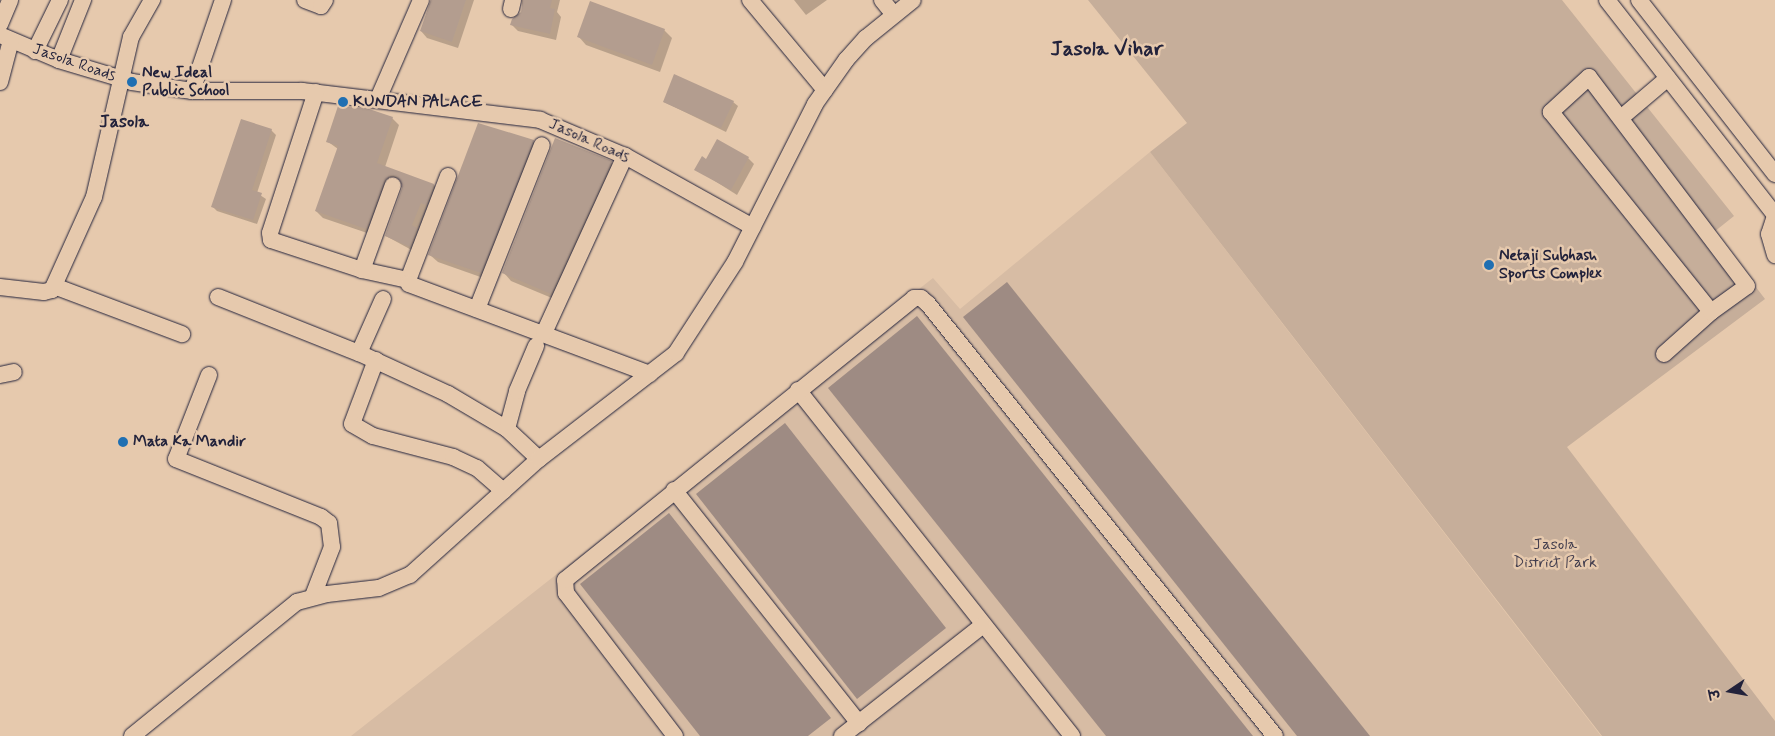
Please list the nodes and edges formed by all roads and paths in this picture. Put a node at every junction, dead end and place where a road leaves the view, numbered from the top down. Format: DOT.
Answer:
graph roads {
  1 [pos="10,0"];
  2 [pos="60,0"];
  3 [pos="84,0"];
  4 [pos="152,0"];
  5 [pos="223,0"];
  6 [pos="305,0"];
  7 [pos="325,0"];
  8 [pos="421,0"];
  9 [pos="750,0"];
  10 [pos="882,0"];
  11 [pos="913,0"];
  12 [pos="1607,0"];
  13 [pos="1639,0"];
  14 [pos="894,15"];
  15 [pos="0,24"];
  16 [pos="6,37"];
  17 [pos="35,50"];
  18 [pos="60,60"];
  19 [pos="1668,78"];
  20 [pos="122,79"];
  21 [pos="0,82"];
  22 [pos="825,90"];
  23 [pos="192,91"];
  24 [pos="316,92"];
  25 [pos="378,99"];
  26 [pos="1622,117"];
  27 [pos="542,145"];
  28 [pos="626,156"];
  29 [pos="1775,174"];
  30 [pos="448,176"];
  31 [pos="393,185"];
  32 [pos="1775,216"];
  33 [pos="753,227"];
  34 [pos="1775,255"];
  35 [pos="362,270"];
  36 [pos="408,280"];
  37 [pos="54,286"];
  38 [pos="0,287"];
  39 [pos="218,297"];
  40 [pos="383,299"];
  41 [pos="477,309"];
  42 [pos="1711,312"];
  43 [pos="182,334"];
  44 [pos="540,339"];
  45 [pos="359,353"];
  46 [pos="1664,354"];
  47 [pos="376,360"];
  48 [pos="650,374"];
  49 [pos="209,375"];
  50 [pos="798,390"];
  51 [pos="507,429"];
  52 [pos="539,459"];
  53 [pos="674,490"];
  54 [pos="503,491"];
  55 [pos="313,596"];
  56 [pos="983,625"];
  57 [pos="859,722"];
  58 [pos="132,736"];
  59 [pos="675,736"];
  60 [pos="842,736"];
  61 [pos="1072,736"];
  62 [pos="1275,736"];
  1 -- 15 [label="street"];
  2 -- 17 [label="street"];
  3 -- 18 [label="street"];
  4 -- 20 [label="street"];
  5 -- 23 [label="street"];
  6 -- 7 [label="street"];
  8 -- 25 [label="street"];
  9 -- 22 [label="street"];
  10 -- 14 [label="street"];
  11 -- 14 [label="street"];
  12 -- 19 [label="street"];
  13 -- 29 [label="street"];
  14 -- 22 [label="street"];
  16 -- 17 [label="street, Jasola Roads"];
  16 -- 21 [label="street"];
  17 -- 18 [label="street, Jasola Roads"];
  18 -- 20 [label="street, Jasola Roads"];
  19 -- 26 [label="street"];
  19 -- 32 [label="street"];
  20 -- 23 [label="street, Jasola Roads"];
  20 -- 37 [label="street"];
  22 -- 33 [label="street"];
  23 -- 24 [label="street, Jasola Roads"];
  24 -- 25 [label="street, Jasola Roads"];
  24 -- 35 [label="street"];
  25 -- 28 [label="street, Jasola Roads"];
  26 -- 42 [label="street"];
  26 -- 42 [label="street"];
  27 -- 41 [label="street"];
  28 -- 33 [label="street, Jasola Roads"];
  28 -- 44 [label="street"];
  30 -- 36 [label="street"];
  31 -- 35 [label="street"];
  32 -- 34 [label="street"];
  33 -- 48 [label="street"];
  35 -- 36 [label="street"];
  36 -- 41 [label="street"];
  37 -- 38 [label="street"];
  37 -- 43 [label="street"];
  39 -- 45 [label="street"];
  40 -- 45 [label="street"];
  41 -- 44 [label="street"];
  42 -- 46 [label="street"];
  44 -- 48 [label="street"];
  44 -- 51 [label="street"];
  45 -- 47 [label="street"];
  47 -- 51 [label="street"];
  47 -- 54 [label="street"];
  48 -- 52 [label="street"];
  49 -- 55 [label="street"];
  50 -- 53 [label="street"];
  50 -- 56 [label="street"];
  50 -- 62 [label="street"];
  51 -- 52 [label="street"];
  52 -- 54 [label="street"];
  53 -- 57 [label="street"];
  53 -- 59 [label="street"];
  54 -- 55 [label="street"];
  55 -- 58 [label="street"];
  56 -- 57 [label="street"];
  56 -- 61 [label="street"];
  57 -- 60 [label="street"];
}
